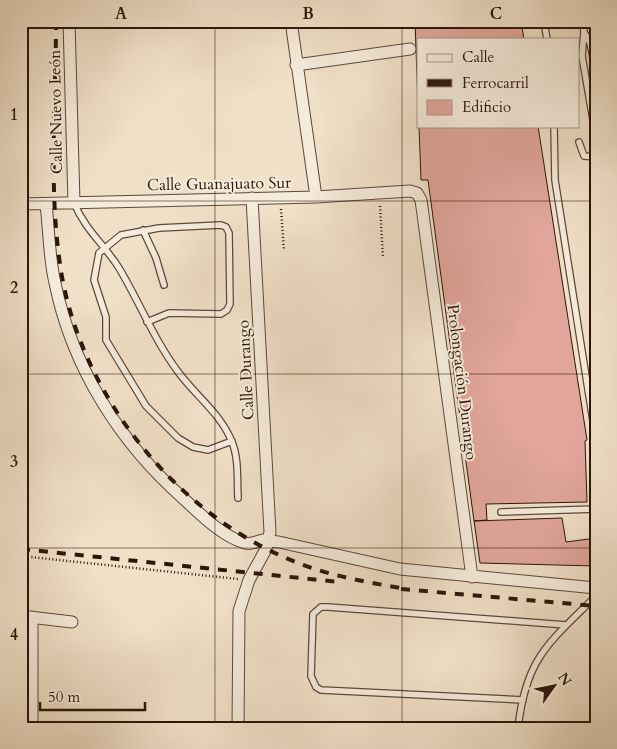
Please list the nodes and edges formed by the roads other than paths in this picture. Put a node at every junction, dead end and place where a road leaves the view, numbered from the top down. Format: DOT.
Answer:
graph roads {
  1 [pos="69,21"];
  2 [pos="290,21"];
  3 [pos="544,21"];
  4 [pos="582,21"];
  5 [pos="584,32"];
  6 [pos="547,38"];
  7 [pos="410,49"];
  8 [pos="296,65"];
  9 [pos="596,72"];
  10 [pos="554,128"];
  11 [pos="596,137"];
  12 [pos="580,142"];
  13 [pos="596,157"];
  14 [pos="417,193"];
  15 [pos="316,197"];
  16 [pos="252,198"];
  17 [pos="74,203"];
  18 [pos="21,204"];
  19 [pos="46,204"];
  20 [pos="144,230"];
  21 [pos="103,248"];
  22 [pos="164,285"];
  23 [pos="146,322"];
  24 [pos="596,440"];
  25 [pos="232,441"];
  26 [pos="238,498"];
  27 [pos="596,510"];
  28 [pos="502,512"];
  29 [pos="269,541"];
  30 [pos="472,576"];
  31 [pos="596,588"];
  32 [pos="596,596"];
  33 [pos="27,617"];
  34 [pos="72,622"];
  35 [pos="566,625"];
  36 [pos="26,688"];
  37 [pos="523,700"];
  38 [pos="32,728"];
  39 [pos="238,728"];
  40 [pos="518,728"];
  1 -- 17 [label="street, Calle Nuevo León"];
  2 -- 8 [label="street"];
  3 -- 6 [label="lane"];
  4 -- 5 [label="lane"];
  5 -- 9 [label="lane"];
  5 -- 11 [label="lane"];
  7 -- 8 [label="street"];
  8 -- 15 [label="street"];
  10 -- 24 [label="lane"];
  12 -- 13 [label="lane"];
  14 -- 15 [label="street, Calle Guanajuato Sur"];
  14 -- 30 [label="street, Prolongación Durango"];
  15 -- 16 [label="street, Calle Guanajuato Sur"];
  16 -- 17 [label="street, Calle Guanajuato Sur"];
  16 -- 29 [label="street, Calle Durango"];
  17 -- 19 [label="street, Calle Guanajuato Sur"];
  17 -- 21 [label="lane"];
  18 -- 19 [label="street, Calle Guanajuato Sur"];
  19 -- 29 [label="street"];
  20 -- 21 [label="lane"];
  20 -- 22 [label="lane"];
  20 -- 23 [label="lane"];
  21 -- 23 [label="lane"];
  21 -- 25 [label="lane"];
  23 -- 25 [label="lane"];
  25 -- 26 [label="lane"];
  27 -- 28 [label="lane"];
  29 -- 30 [label="street"];
  29 -- 39 [label="street"];
  30 -- 31 [label="street"];
  32 -- 35 [label="lane"];
  33 -- 34 [label="street"];
  33 -- 36 [label="street"];
  35 -- 37 [label="lane"];
  35 -- 37 [label="lane"];
  36 -- 38 [label="street"];
  37 -- 40 [label="lane"];
}
